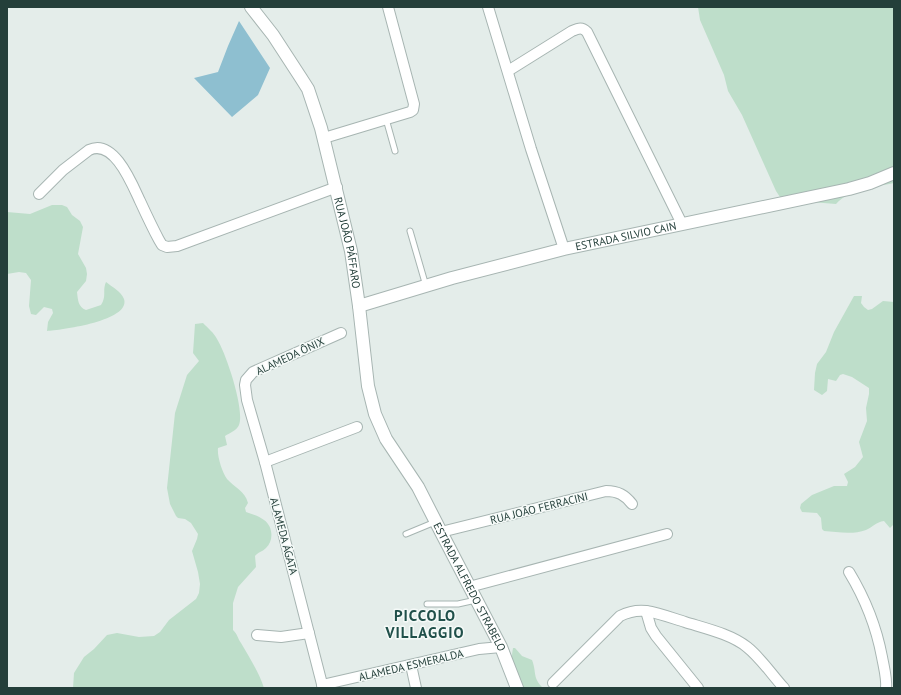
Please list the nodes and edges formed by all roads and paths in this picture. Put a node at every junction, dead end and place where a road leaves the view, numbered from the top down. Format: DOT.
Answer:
graph roads {
  1 [pos="251,7"];
  2 [pos="388,7"];
  3 [pos="488,7"];
  4 [pos="508,71"];
  5 [pos="386,119"];
  6 [pos="324,138"];
  7 [pos="396,151"];
  8 [pos="894,173"];
  9 [pos="337,187"];
  10 [pos="39,194"];
  11 [pos="682,224"];
  12 [pos="410,231"];
  13 [pos="564,249"];
  14 [pos="426,286"];
  15 [pos="360,306"];
  16 [pos="341,333"];
  17 [pos="245,385"];
  18 [pos="358,427"];
  19 [pos="264,462"];
  20 [pos="418,487"];
  21 [pos="632,504"];
  22 [pos="438,527"];
  23 [pos="406,534"];
  24 [pos="667,534"];
  25 [pos="849,572"];
  26 [pos="468,587"];
  27 [pos="476,600"];
  28 [pos="427,604"];
  29 [pos="646,611"];
  30 [pos="309,633"];
  31 [pos="257,635"];
  32 [pos="500,647"];
  33 [pos="411,665"];
  34 [pos="553,683"];
  35 [pos="694,686"];
  36 [pos="322,687"];
  37 [pos="416,688"];
  38 [pos="517,688"];
  39 [pos="784,688"];
  40 [pos="886,688"];
  1 -- 6 [label="street, RUA JOÃO PÁFFARO"];
  2 -- 5 [label="street"];
  3 -- 4 [label="street"];
  4 -- 11 [label="street"];
  4 -- 13 [label="street"];
  5 -- 6 [label="street"];
  5 -- 7 [label="lane"];
  6 -- 9 [label="street, RUA JOÃO PÁFFARO"];
  8 -- 11 [label="street, ESTRADA SILVIO CAIN"];
  9 -- 10 [label="street"];
  9 -- 15 [label="street, RUA JOÃO PÁFFARO"];
  11 -- 13 [label="street, ESTRADA SILVIO CAIN"];
  12 -- 14 [label="lane"];
  13 -- 14 [label="street, ESTRADA SILVIO CAIN"];
  14 -- 15 [label="street, ESTRADA SILVIO CAIN"];
  15 -- 20 [label="street, RUA JOÃO PÁFFARO"];
  16 -- 17 [label="street, ALAMEDA ÔNIX"];
  17 -- 19 [label="street, ALAMEDA ÁGATA"];
  18 -- 19 [label="street"];
  19 -- 30 [label="street, ALAMEDA ÁGATA"];
  20 -- 22 [label="street, ESTRADA ALFREDO STRABELO"];
  21 -- 22 [label="street, RUA JOÃO FERRACINI"];
  22 -- 23 [label="lane"];
  22 -- 26 [label="street, ESTRADA ALFREDO STRABELO"];
  24 -- 26 [label="street"];
  25 -- 40 [label="street"];
  26 -- 27 [label="street, ESTRADA ALFREDO STRABELO"];
  27 -- 28 [label="lane"];
  27 -- 32 [label="street, ESTRADA ALFREDO STRABELO"];
  29 -- 34 [label="street"];
  29 -- 35 [label="street"];
  29 -- 39 [label="street"];
  30 -- 31 [label="street"];
  30 -- 36 [label="street, ALAMEDA ÁGATA"];
  32 -- 33 [label="street, ALAMEDA ESMERALDA"];
  32 -- 38 [label="street, ESTRADA ALFREDO STRABELO"];
  33 -- 36 [label="street, ALAMEDA ESMERALDA"];
  33 -- 37 [label="street"];
}
